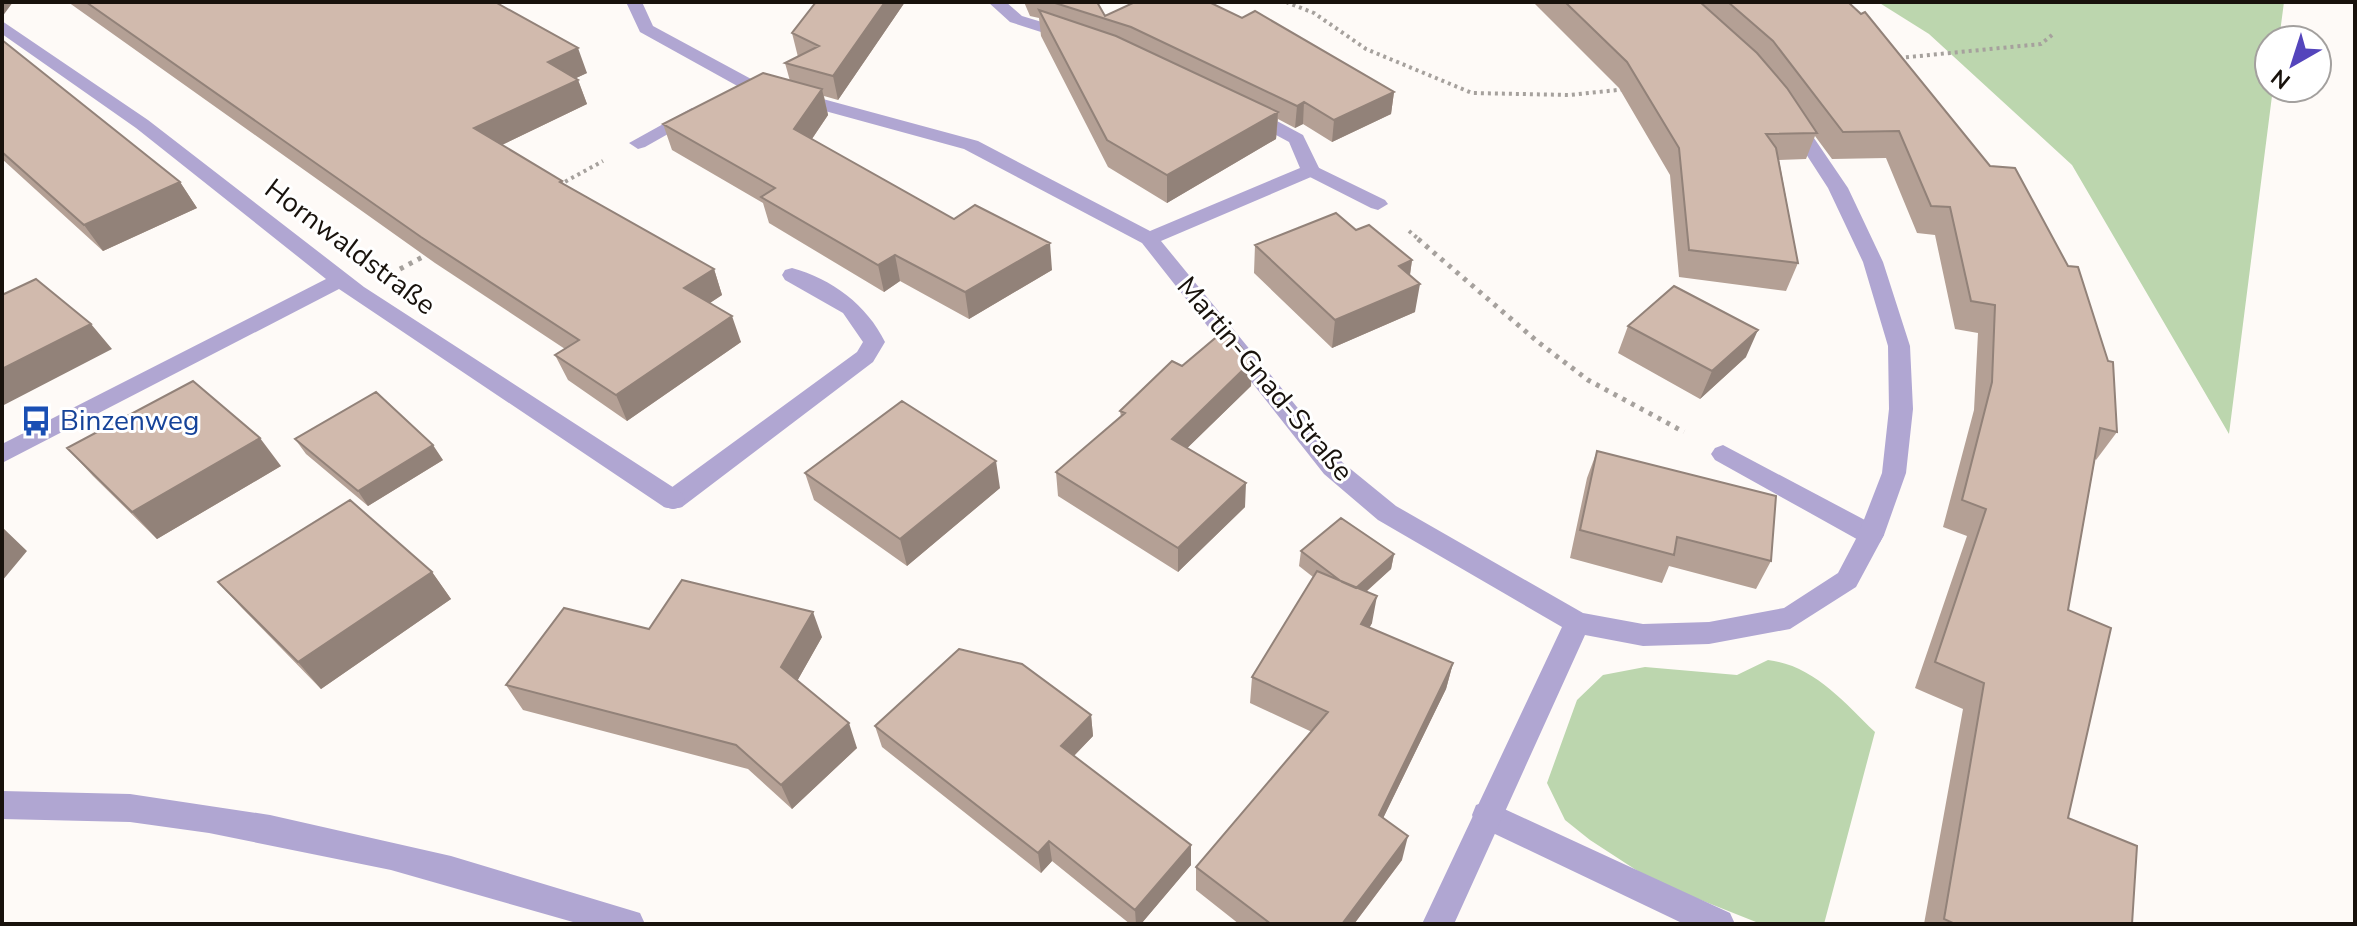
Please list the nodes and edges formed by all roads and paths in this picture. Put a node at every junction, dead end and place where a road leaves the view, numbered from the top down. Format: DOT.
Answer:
graph roads {
  1 [pos="634,2"];
  2 [pos="996,2"];
  3 [pos="1286,2"];
  4 [pos="2,26"];
  5 [pos="2052,35"];
  6 [pos="1083,41"];
  7 [pos="1899,58"];
  8 [pos="1632,88"];
  9 [pos="1776,98"];
  10 [pos="706,106"];
  11 [pos="1238,108"];
  12 [pos="638,143"];
  13 [pos="1311,170"];
  14 [pos="553,188"];
  15 [pos="1378,204"];
  16 [pos="1149,239"];
  17 [pos="441,247"];
  18 [pos="792,275"];
  19 [pos="349,286"];
  20 [pos="2,454"];
  21 [pos="1723,454"];
  22 [pos="1871,535"];
  23 [pos="1577,623"];
  24 [pos="2,805"];
  25 [pos="1487,815"];
  26 [pos="629,924"];
  27 [pos="1438,924"];
  28 [pos="1719,924"];
  1 -- 16 [label="street, Martin-Gnad-Straße"];
  2 -- 6 [label="street"];
  3 -- 8 [label="path"];
  4 -- 19 [label="street, Hornwaldstraße"];
  5 -- 7 [label="path"];
  9 -- 22 [label="street, Martin-Gnad-Straße"];
  10 -- 12 [label="street"];
  11 -- 13 [label="street"];
  12 -- 14 [label="path"];
  13 -- 15 [label="street"];
  13 -- 16 [label="street"];
  15 -- 21 [label="path"];
  16 -- 23 [label="street, Martin-Gnad-Straße"];
  17 -- 19 [label="path"];
  18 -- 19 [label="street, Hornwaldstraße"];
  19 -- 20 [label="street"];
  21 -- 22 [label="street"];
  22 -- 23 [label="street, Martin-Gnad-Straße"];
  23 -- 25 [label="street"];
  24 -- 26 [label="street"];
  25 -- 27 [label="street"];
  25 -- 28 [label="street"];
}
